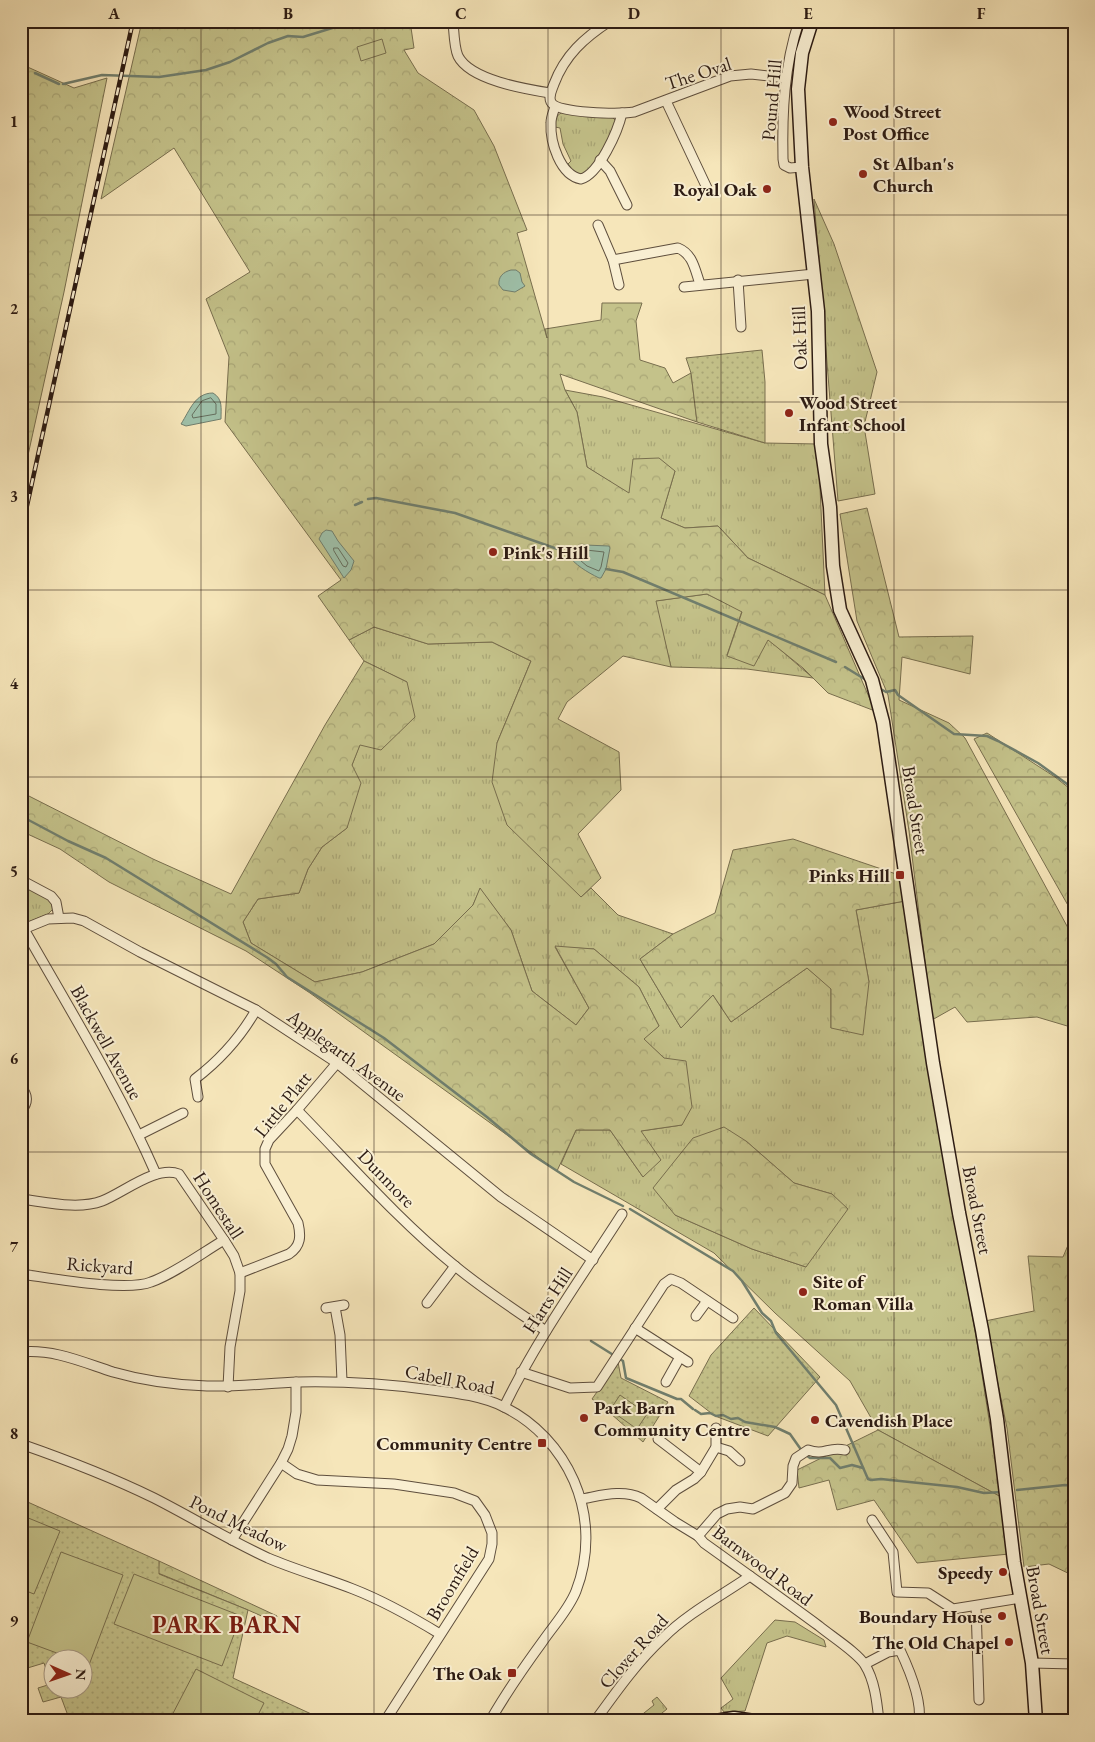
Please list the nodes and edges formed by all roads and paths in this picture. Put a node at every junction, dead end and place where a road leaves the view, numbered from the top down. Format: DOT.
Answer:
graph roads {
  1 [pos="453,21"];
  2 [pos="610,21"];
  3 [pos="799,21"];
  4 [pos="812,21"];
  5 [pos="786,78"];
  6 [pos="550,94"];
  7 [pos="666,101"];
  8 [pos="555,108"];
  9 [pos="622,113"];
  10 [pos="600,160"];
  11 [pos="802,167"];
  12 [pos="707,188"];
  13 [pos="627,205"];
  14 [pos="598,225"];
  15 [pos="613,260"];
  16 [pos="814,274"];
  17 [pos="738,280"];
  18 [pos="700,284"];
  19 [pos="618,285"];
  20 [pos="684,287"];
  21 [pos="741,327"];
  22 [pos="880,706"];
  23 [pos="21,880"];
  24 [pos="59,918"];
  25 [pos="22,930"];
  26 [pos="256,1010"];
  27 [pos="337,1063"];
  28 [pos="187,1073"];
  29 [pos="195,1079"];
  30 [pos="21,1086"];
  31 [pos="198,1097"];
  32 [pos="297,1110"];
  33 [pos="21,1111"];
  34 [pos="183,1113"];
  35 [pos="139,1135"];
  36 [pos="156,1174"];
  37 [pos="21,1199"];
  38 [pos="622,1214"];
  39 [pos="224,1240"];
  40 [pos="593,1260"];
  41 [pos="455,1266"];
  42 [pos="240,1272"];
  43 [pos="21,1274"];
  44 [pos="707,1301"];
  45 [pos="426,1305"];
  46 [pos="335,1307"];
  47 [pos="696,1316"];
  48 [pos="733,1318"];
  49 [pos="636,1328"];
  50 [pos="546,1330"];
  51 [pos="21,1352"];
  52 [pos="521,1372"];
  53 [pos="342,1381"];
  54 [pos="296,1382"];
  55 [pos="666,1382"];
  56 [pos="228,1386"];
  57 [pos="504,1407"];
  58 [pos="716,1428"];
  59 [pos="658,1438"];
  60 [pos="21,1444"];
  61 [pos="716,1447"];
  62 [pos="844,1450"];
  63 [pos="740,1461"];
  64 [pos="281,1463"];
  65 [pos="701,1472"];
  66 [pos="581,1499"];
  67 [pos="657,1509"];
  68 [pos="872,1520"];
  69 [pos="698,1536"];
  70 [pos="232,1540"];
  71 [pos="750,1576"];
  72 [pos="1021,1598"];
  73 [pos="976,1606"];
  74 [pos="440,1634"];
  75 [pos="1032,1663"];
  76 [pos="865,1664"];
  77 [pos="1074,1664"];
  78 [pos="980,1700"];
  79 [pos="386,1721"];
  80 [pos="490,1721"];
  81 [pos="595,1721"];
  82 [pos="716,1721"];
  83 [pos="754,1721"];
  84 [pos="879,1721"];
  85 [pos="919,1721"];
  86 [pos="1036,1721"];
  1 -- 6 [label="street"];
  2 -- 6 [label="street"];
  3 -- 5 [label="street, Pound Hill"];
  4 -- 11 [label="street, Oak Hill"];
  5 -- 7 [label="street, The Oval"];
  5 -- 11 [label="street, Pound Hill"];
  6 -- 8 [label="street"];
  7 -- 9 [label="street, The Oval"];
  7 -- 12 [label="street"];
  8 -- 9 [label="street, The Oval"];
  8 -- 10 [label="street"];
  9 -- 10 [label="street"];
  10 -- 13 [label="street"];
  11 -- 16 [label="street, Oak Hill"];
  14 -- 15 [label="street"];
  15 -- 18 [label="street"];
  15 -- 19 [label="street"];
  16 -- 17 [label="street"];
  16 -- 22 [label="street, Oak Hill"];
  17 -- 18 [label="street"];
  17 -- 21 [label="street"];
  18 -- 20 [label="street"];
  22 -- 72 [label="street, Broad Street"];
  23 -- 24 [label="street"];
  24 -- 25 [label="street, Applegarth Avenue"];
  24 -- 26 [label="street, Applegarth Avenue"];
  25 -- 35 [label="street, Blackwell Avenue"];
  26 -- 27 [label="street, Applegarth Avenue"];
  26 -- 29 [label="street"];
  27 -- 32 [label="street, Little Platt"];
  27 -- 40 [label="street, Applegarth Avenue"];
  28 -- 29 [label="street"];
  29 -- 31 [label="street"];
  30 -- 33 [label="street"];
  32 -- 41 [label="street, Dunmore"];
  32 -- 42 [label="street, Little Platt"];
  34 -- 35 [label="street"];
  35 -- 36 [label="street, Blackwell Avenue"];
  36 -- 37 [label="street, Homestall"];
  36 -- 39 [label="street, Homestall"];
  38 -- 40 [label="street, Harts Hill"];
  39 -- 42 [label="street, Homestall"];
  39 -- 43 [label="street, Rickyard"];
  40 -- 50 [label="street, Harts Hill"];
  41 -- 45 [label="street"];
  41 -- 50 [label="street, Dunmore"];
  42 -- 56 [label="street, Homestall"];
  44 -- 47 [label="street"];
  44 -- 48 [label="street"];
  44 -- 49 [label="street"];
  46 -- 53 [label="street"];
  49 -- 52 [label="street"];
  49 -- 55 [label="street"];
  50 -- 52 [label="street, Harts Hill"];
  51 -- 56 [label="street, Cabell Road"];
  52 -- 57 [label="street, Harts Hill"];
  53 -- 54 [label="street, Cabell Road"];
  53 -- 57 [label="street, Cabell Road"];
  54 -- 56 [label="street, Cabell Road"];
  54 -- 64 [label="street"];
  57 -- 66 [label="street, Cabell Road"];
  58 -- 61 [label="street"];
  59 -- 65 [label="street"];
  60 -- 70 [label="street, Pond Meadow"];
  61 -- 63 [label="street"];
  61 -- 65 [label="street"];
  62 -- 69 [label="street"];
  64 -- 70 [label="street"];
  64 -- 74 [label="street, Broomfield"];
  65 -- 67 [label="street"];
  66 -- 67 [label="street, Barnwood Road"];
  66 -- 80 [label="street, Cabell Road"];
  67 -- 69 [label="street, Barnwood Road"];
  68 -- 73 [label="street"];
  69 -- 71 [label="street, Barnwood Road"];
  70 -- 74 [label="street, Pond Meadow"];
  71 -- 76 [label="street, Barnwood Road"];
  71 -- 81 [label="street, Clover Road"];
  72 -- 73 [label="street"];
  72 -- 75 [label="street, Broad Street"];
  73 -- 78 [label="street"];
  74 -- 79 [label="street, Broomfield"];
  75 -- 77 [label="street"];
  75 -- 86 [label="street, Broad Street"];
  76 -- 84 [label="street"];
  76 -- 85 [label="street"];
  82 -- 83 [label="street"];
}
